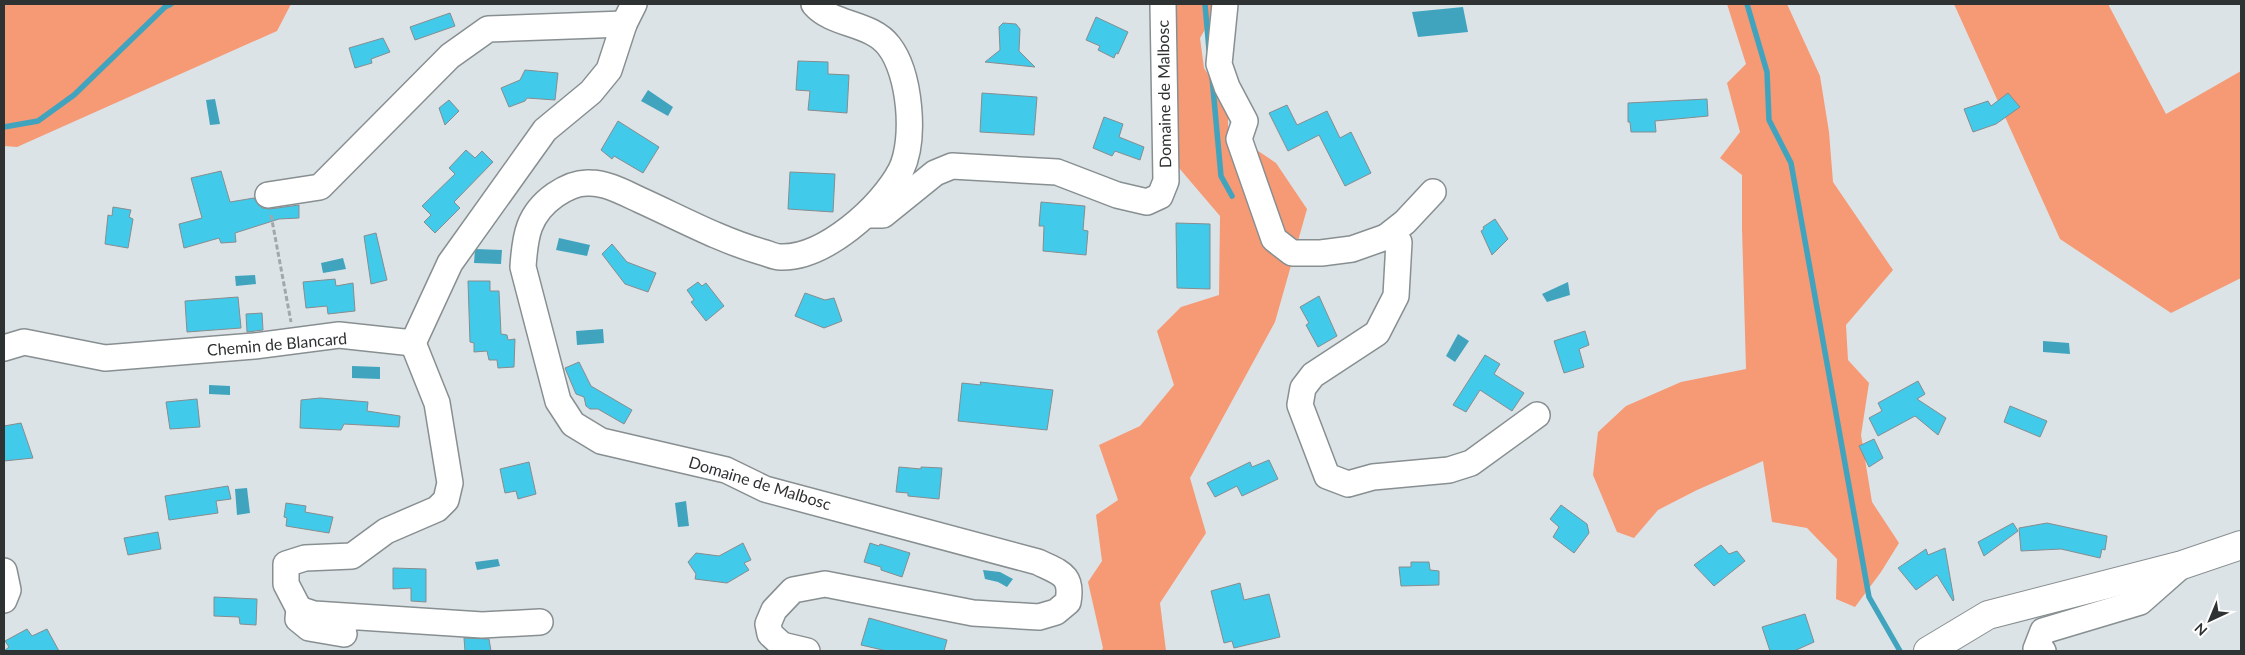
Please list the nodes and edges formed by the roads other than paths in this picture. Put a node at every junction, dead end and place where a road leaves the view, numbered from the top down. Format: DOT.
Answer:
graph roads {
  1 [pos="814,4"];
  2 [pos="1163,4"];
  3 [pos="1225,4"];
  4 [pos="629,14"];
  5 [pos="1433,192"];
  6 [pos="268,195"];
  7 [pos="865,215"];
  8 [pos="1386,237"];
  9 [pos="413,343"];
  10 [pos="5,345"];
  11 [pos="1537,415"];
  12 [pos="2241,545"];
  13 [pos="2182,565"];
  14 [pos="4,571"];
  15 [pos="4,600"];
  16 [pos="299,609"];
  17 [pos="540,622"];
  18 [pos="344,634"];
  19 [pos="807,651"];
  20 [pos="1928,651"];
  21 [pos="2043,651"];
  1 -- 7 [label="street, Domaine de Malbosc"];
  2 -- 7 [label="street, Domaine de Malbosc"];
  3 -- 8 [label="street"];
  4 -- 6 [label="street"];
  4 -- 9 [label="street"];
  5 -- 8 [label="street"];
  7 -- 19 [label="street, Domaine de Malbosc"];
  8 -- 11 [label="street"];
  9 -- 10 [label="street, Chemin de Blancard"];
  9 -- 16 [label="street"];
  12 -- 13 [label="main road"];
  13 -- 20 [label="main road"];
  13 -- 21 [label="street"];
  14 -- 15 [label="street"];
  16 -- 17 [label="street"];
  16 -- 18 [label="street"];
}
